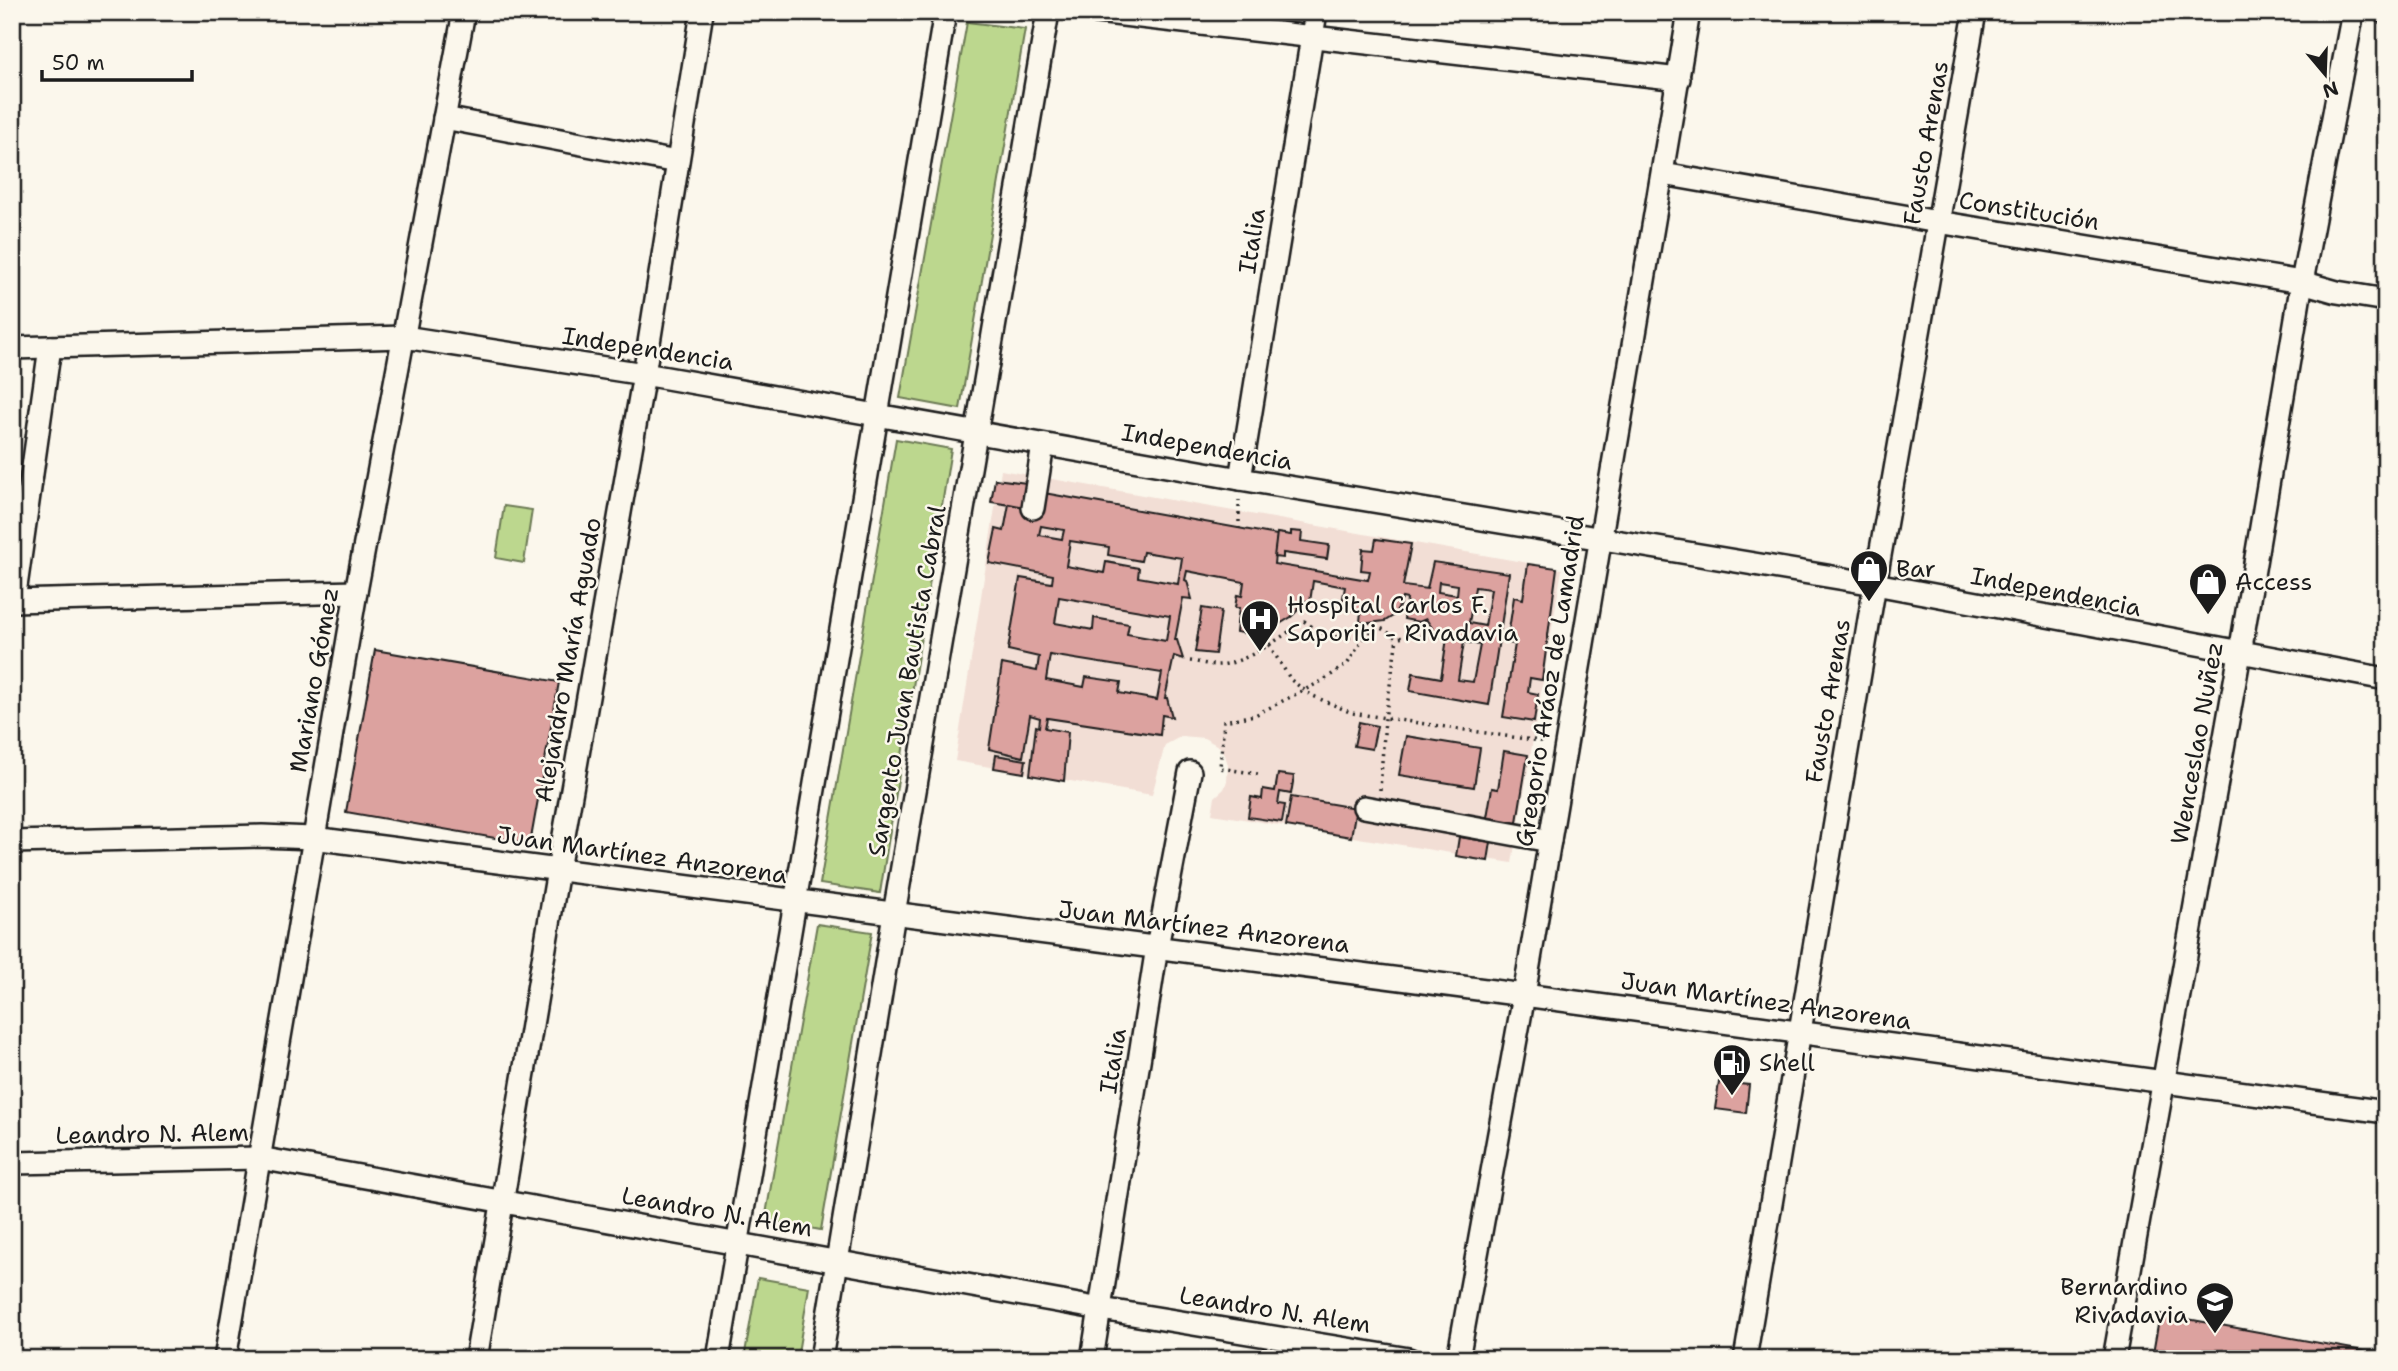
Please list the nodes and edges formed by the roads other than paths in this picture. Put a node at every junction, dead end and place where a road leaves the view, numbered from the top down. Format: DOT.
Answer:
graph roads {
  1 [pos="464,12"];
  2 [pos="702,12"];
  3 [pos="945,12"];
  4 [pos="1048,12"];
  5 [pos="1097,12"];
  6 [pos="1317,12"];
  7 [pos="1689,12"];
  8 [pos="1975,12"];
  9 [pos="2353,12"];
  10 [pos="1312,37"];
  11 [pos="1679,79"];
  12 [pos="444,118"];
  13 [pos="677,162"];
  14 [pos="1663,174"];
  15 [pos="1938,222"];
  16 [pos="2302,282"];
  17 [pos="2386,300"];
  18 [pos="404,337"];
  19 [pos="50,347"];
  20 [pos="12,348"];
  21 [pos="644,374"];
  22 [pos="876,414"];
  23 [pos="976,433"];
  24 [pos="1043,445"];
  25 [pos="1240,479"];
  26 [pos="1032,508"];
  27 [pos="1600,540"];
  28 [pos="1875,584"];
  29 [pos="356,592"];
  30 [pos="13,601"];
  31 [pos="2240,653"];
  32 [pos="2386,679"];
  33 [pos="1190,772"];
  34 [pos="1371,808"];
  35 [pos="313,838"];
  36 [pos="1550,841"];
  37 [pos="12,842"];
  38 [pos="558,870"];
  39 [pos="797,902"];
  40 [pos="894,914"];
  41 [pos="1157,947"];
  42 [pos="1524,995"];
  43 [pos="1799,1032"];
  44 [pos="2164,1080"];
  45 [pos="2386,1112"];
  46 [pos="259,1158"];
  47 [pos="12,1163"];
  48 [pos="502,1201"];
  49 [pos="737,1242"];
  50 [pos="838,1260"];
  51 [pos="1101,1308"];
  52 [pos="225,1359"];
  53 [pos="476,1359"];
  54 [pos="718,1359"];
  55 [pos="821,1359"];
  56 [pos="1092,1359"];
  57 [pos="1409,1359"];
  58 [pos="1458,1359"];
  59 [pos="1745,1359"];
  60 [pos="2114,1359"];
  1 -- 12 [label="street, Mariano Gómez"];
  2 -- 13 [label="street, Alejandro María Aguado"];
  3 -- 22 [label="street"];
  4 -- 23 [label="street, Sargento Juan Bautista Cabral"];
  5 -- 10 [label="street"];
  6 -- 10 [label="street, Italia"];
  7 -- 11 [label="street, Gregorio Aráoz de Lamadrid"];
  8 -- 15 [label="street, Fausto Arenas"];
  9 -- 16 [label="street, Wenceslao Nuñez"];
  10 -- 11 [label="street"];
  10 -- 25 [label="street, Italia"];
  11 -- 14 [label="street, Gregorio Aráoz de Lamadrid"];
  12 -- 13 [label="street"];
  12 -- 18 [label="street, Mariano Gómez"];
  13 -- 21 [label="street, Alejandro María Aguado"];
  14 -- 15 [label="street, Constitución"];
  14 -- 27 [label="street, Gregorio Aráoz de Lamadrid"];
  15 -- 16 [label="street, Constitución"];
  15 -- 28 [label="street, Fausto Arenas"];
  16 -- 17 [label="street, Constitución"];
  16 -- 31 [label="street, Wenceslao Nuñez"];
  18 -- 19 [label="street, Independencia"];
  18 -- 21 [label="street, Independencia"];
  18 -- 29 [label="street, Mariano Gómez"];
  19 -- 20 [label="street, Independencia"];
  19 -- 30 [label="street"];
  21 -- 22 [label="street, Independencia"];
  21 -- 38 [label="street, Alejandro María Aguado"];
  22 -- 23 [label="street, Independencia"];
  22 -- 39 [label="street"];
  23 -- 24 [label="street, Independencia"];
  23 -- 40 [label="street, Sargento Juan Bautista Cabral"];
  24 -- 25 [label="street, Independencia"];
  24 -- 26 [label="street"];
  25 -- 27 [label="street, Independencia"];
  27 -- 28 [label="street, Independencia"];
  27 -- 36 [label="street, Gregorio Aráoz de Lamadrid"];
  28 -- 31 [label="street, Independencia"];
  28 -- 43 [label="street, Fausto Arenas"];
  29 -- 30 [label="street"];
  29 -- 35 [label="street, Mariano Gómez"];
  31 -- 32 [label="street, Independencia"];
  31 -- 44 [label="street, Wenceslao Nuñez"];
  33 -- 41 [label="street, Italia"];
  34 -- 36 [label="street"];
  35 -- 37 [label="street, Juan Martínez Anzorena"];
  35 -- 38 [label="street, Juan Martínez Anzorena"];
  35 -- 46 [label="street, Mariano Gómez"];
  36 -- 42 [label="street, Gregorio Aráoz de Lamadrid"];
  38 -- 39 [label="street, Juan Martínez Anzorena"];
  38 -- 48 [label="street, Alejandro María Aguado"];
  39 -- 40 [label="street, Juan Martínez Anzorena"];
  39 -- 49 [label="street"];
  40 -- 41 [label="street, Juan Martínez Anzorena"];
  40 -- 50 [label="street, Sargento Juan Bautista Cabral"];
  41 -- 42 [label="street, Juan Martínez Anzorena"];
  41 -- 51 [label="street, Italia"];
  42 -- 43 [label="street, Juan Martínez Anzorena"];
  42 -- 58 [label="street, Gregorio Aráoz de Lamadrid"];
  43 -- 44 [label="street, Juan Martínez Anzorena"];
  43 -- 59 [label="street, Fausto Arenas"];
  44 -- 45 [label="street, Juan Martínez Anzorena"];
  44 -- 60 [label="street, Wenceslao Nuñez"];
  46 -- 47 [label="street, Leandro N. Alem"];
  46 -- 48 [label="street, Leandro N. Alem"];
  46 -- 52 [label="street, Mariano Gómez"];
  48 -- 49 [label="street, Leandro N. Alem"];
  48 -- 53 [label="street, Alejandro María Aguado"];
  49 -- 50 [label="street, Leandro N. Alem"];
  49 -- 54 [label="street"];
  50 -- 51 [label="street, Leandro N. Alem"];
  50 -- 55 [label="street, Sargento Juan Bautista Cabral"];
  51 -- 56 [label="street, Italia"];
  51 -- 57 [label="street, Leandro N. Alem"];
}
